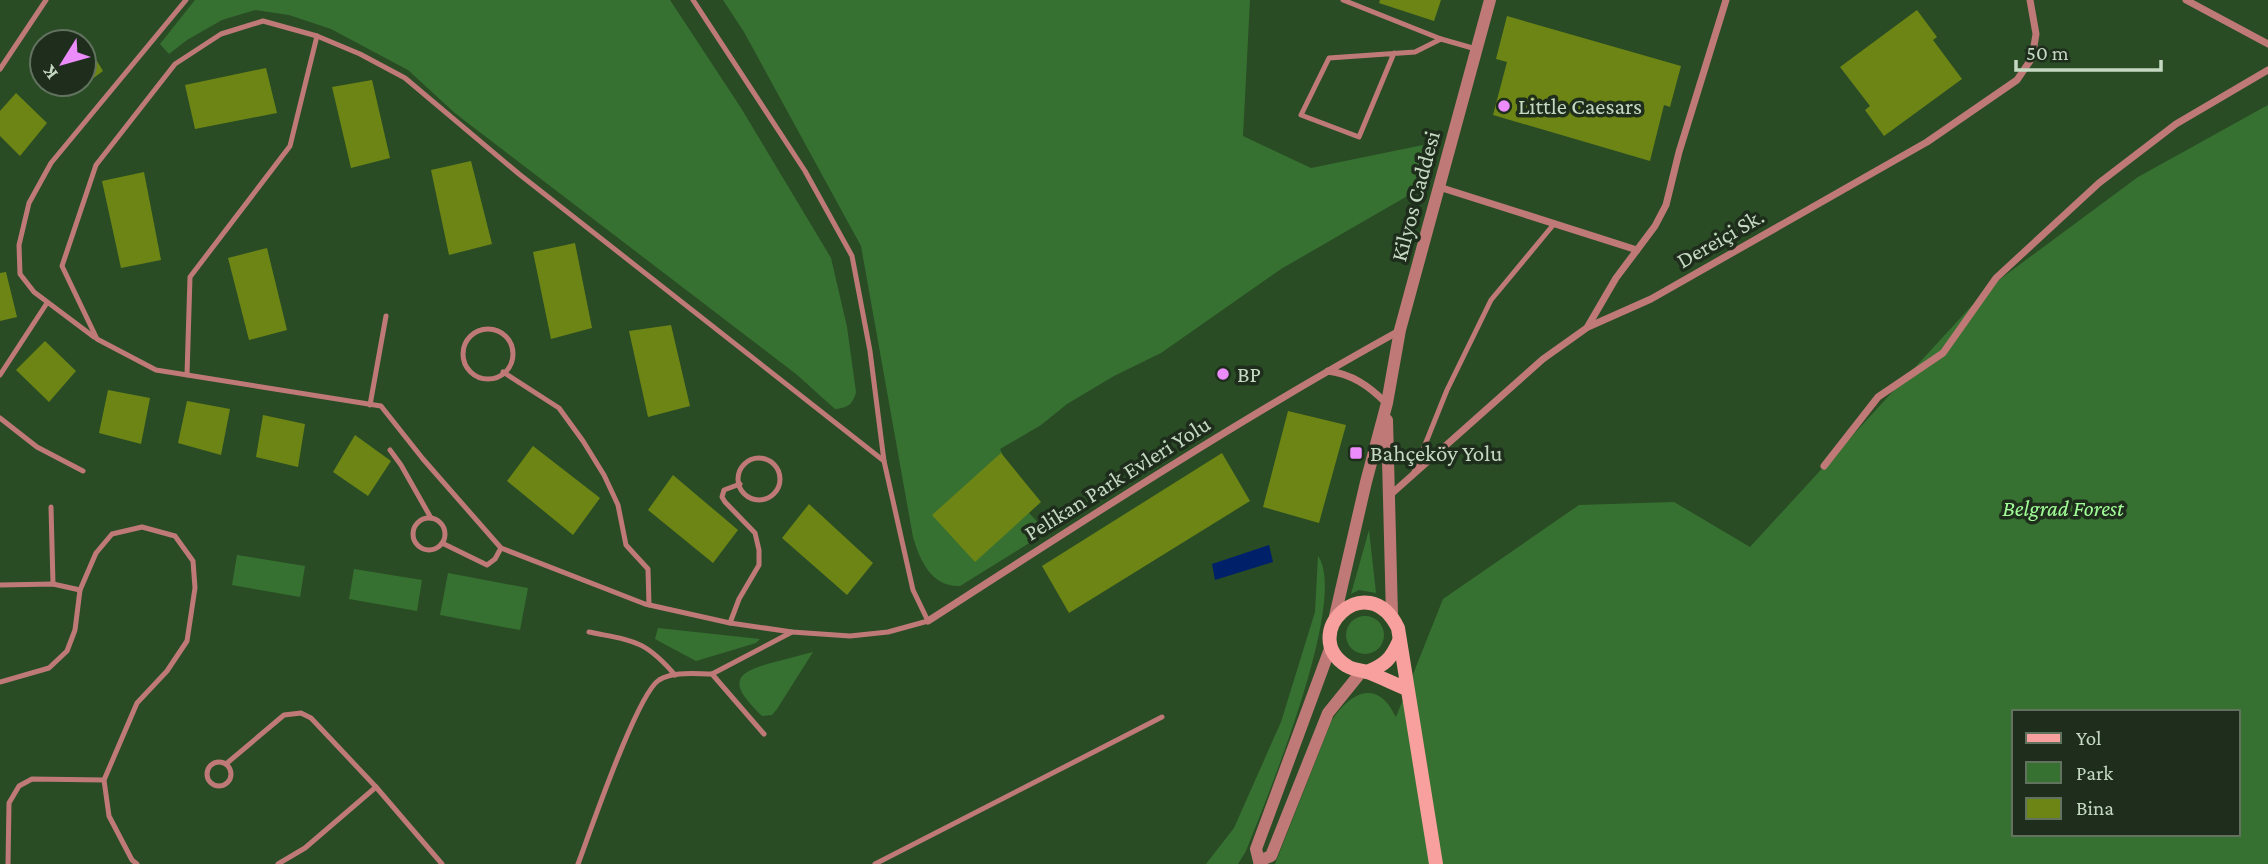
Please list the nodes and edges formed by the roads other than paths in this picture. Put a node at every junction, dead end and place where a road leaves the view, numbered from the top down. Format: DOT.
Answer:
graph roads {
  1 [pos="46,0"];
  2 [pos="186,0"];
  3 [pos="694,0"];
  4 [pos="1343,0"];
  5 [pos="1490,0"];
  6 [pos="1726,0"];
  7 [pos="2030,0"];
  8 [pos="2186,0"];
  9 [pos="317,36"];
  10 [pos="1441,39"];
  11 [pos="2268,44"];
  12 [pos="1476,49"];
  13 [pos="1394,53"];
  14 [pos="0,69"];
  15 [pos="2268,69"];
  16 [pos="1439,187"];
  17 [pos="1554,224"];
  18 [pos="1637,250"];
  19 [pos="47,303"];
  20 [pos="386,316"];
  21 [pos="1588,327"];
  22 [pos="1400,330"];
  23 [pos="97,339"];
  24 [pos="1327,371"];
  25 [pos="503,372"];
  26 [pos="0,375"];
  27 [pos="187,375"];
  28 [pos="1387,404"];
  29 [pos="370,405"];
  30 [pos="0,418"];
  31 [pos="390,450"];
  32 [pos="884,461"];
  33 [pos="1824,466"];
  34 [pos="83,471"];
  35 [pos="1413,475"];
  36 [pos="740,484"];
  37 [pos="1388,497"];
  38 [pos="51,507"];
  39 [pos="431,518"];
  40 [pos="442,543"];
  41 [pos="501,548"];
  42 [pos="0,584"];
  43 [pos="53,584"];
  44 [pos="80,590"];
  45 [pos="649,606"];
  46 [pos="1335,616"];
  47 [pos="1392,616"];
  48 [pos="928,621"];
  49 [pos="730,623"];
  50 [pos="589,632"];
  51 [pos="792,632"];
  52 [pos="1399,641"];
  53 [pos="1331,646"];
  54 [pos="1364,671"];
  55 [pos="712,674"];
  56 [pos="675,675"];
  57 [pos="0,682"];
  58 [pos="1407,690"];
  59 [pos="1161,717"];
  60 [pos="764,734"];
  61 [pos="226,764"];
  62 [pos="104,780"];
  63 [pos="376,787"];
  64 [pos="1259,863"];
  65 [pos="8,864"];
  66 [pos="137,864"];
  67 [pos="278,864"];
  68 [pos="442,864"];
  69 [pos="578,864"];
  70 [pos="875,864"];
  71 [pos="1436,864"];
  1 -- 14 [label="lane"];
  2 -- 19 [label="lane"];
  3 -- 32 [label="lane"];
  4 -- 10 [label="lane"];
  5 -- 12 [label="street, Kilyos Caddesi"];
  6 -- 18 [label="street"];
  7 -- 21 [label="street, Dereiçi Sk."];
  8 -- 11 [label="street"];
  9 -- 23 [label="lane"];
  9 -- 27 [label="lane"];
  9 -- 32 [label="lane"];
  10 -- 12 [label="lane"];
  10 -- 13 [label="lane"];
  12 -- 16 [label="street, Kilyos Caddesi"];
  13 -- 13 [label="lane"];
  15 -- 33 [label="street"];
  16 -- 17 [label="street"];
  16 -- 22 [label="street, Kilyos Caddesi"];
  17 -- 18 [label="street"];
  17 -- 35 [label="lane"];
  18 -- 21 [label="street"];
  19 -- 23 [label="lane"];
  19 -- 26 [label="lane"];
  20 -- 29 [label="lane"];
  21 -- 35 [label="street, Dereiçi Sk."];
  22 -- 24 [label="street, Pelikan Park Evleri Yolu"];
  22 -- 28 [label="street, Kilyos Caddesi"];
  23 -- 27 [label="lane"];
  24 -- 28 [label="street"];
  24 -- 48 [label="street, Pelikan Park Evleri Yolu"];
  25 -- 25 [label="lane"];
  25 -- 45 [label="lane"];
  27 -- 29 [label="lane"];
  28 -- 37 [label="street"];
  28 -- 46 [label="street"];
  29 -- 41 [label="lane"];
  30 -- 34 [label="lane"];
  31 -- 39 [label="lane"];
  32 -- 48 [label="lane"];
  35 -- 37 [label="street, Dereiçi Sk."];
  36 -- 36 [label="lane"];
  36 -- 49 [label="lane"];
  37 -- 47 [label="street"];
  38 -- 43 [label="lane"];
  39 -- 40 [label="lane"];
  39 -- 40 [label="lane"];
  40 -- 41 [label="lane"];
  41 -- 45 [label="lane"];
  42 -- 43 [label="lane"];
  43 -- 44 [label="lane"];
  44 -- 57 [label="lane"];
  44 -- 62 [label="lane"];
  45 -- 49 [label="lane"];
  46 -- 47 [label="main road"];
  46 -- 53 [label="main road"];
  47 -- 52 [label="main road"];
  48 -- 51 [label="lane"];
  49 -- 51 [label="lane"];
  50 -- 56 [label="lane"];
  51 -- 55 [label="lane"];
  52 -- 54 [label="main road"];
  52 -- 58 [label="main road"];
  53 -- 54 [label="main road"];
  53 -- 64 [label="street"];
  54 -- 58 [label="main road"];
  54 -- 64 [label="street"];
  55 -- 56 [label="lane"];
  55 -- 60 [label="lane"];
  56 -- 69 [label="lane"];
  58 -- 71 [label="main road"];
  59 -- 70 [label="lane"];
  61 -- 61 [label="lane"];
  61 -- 63 [label="lane"];
  62 -- 65 [label="lane"];
  62 -- 66 [label="lane"];
  63 -- 67 [label="lane"];
  63 -- 68 [label="lane"];
}
